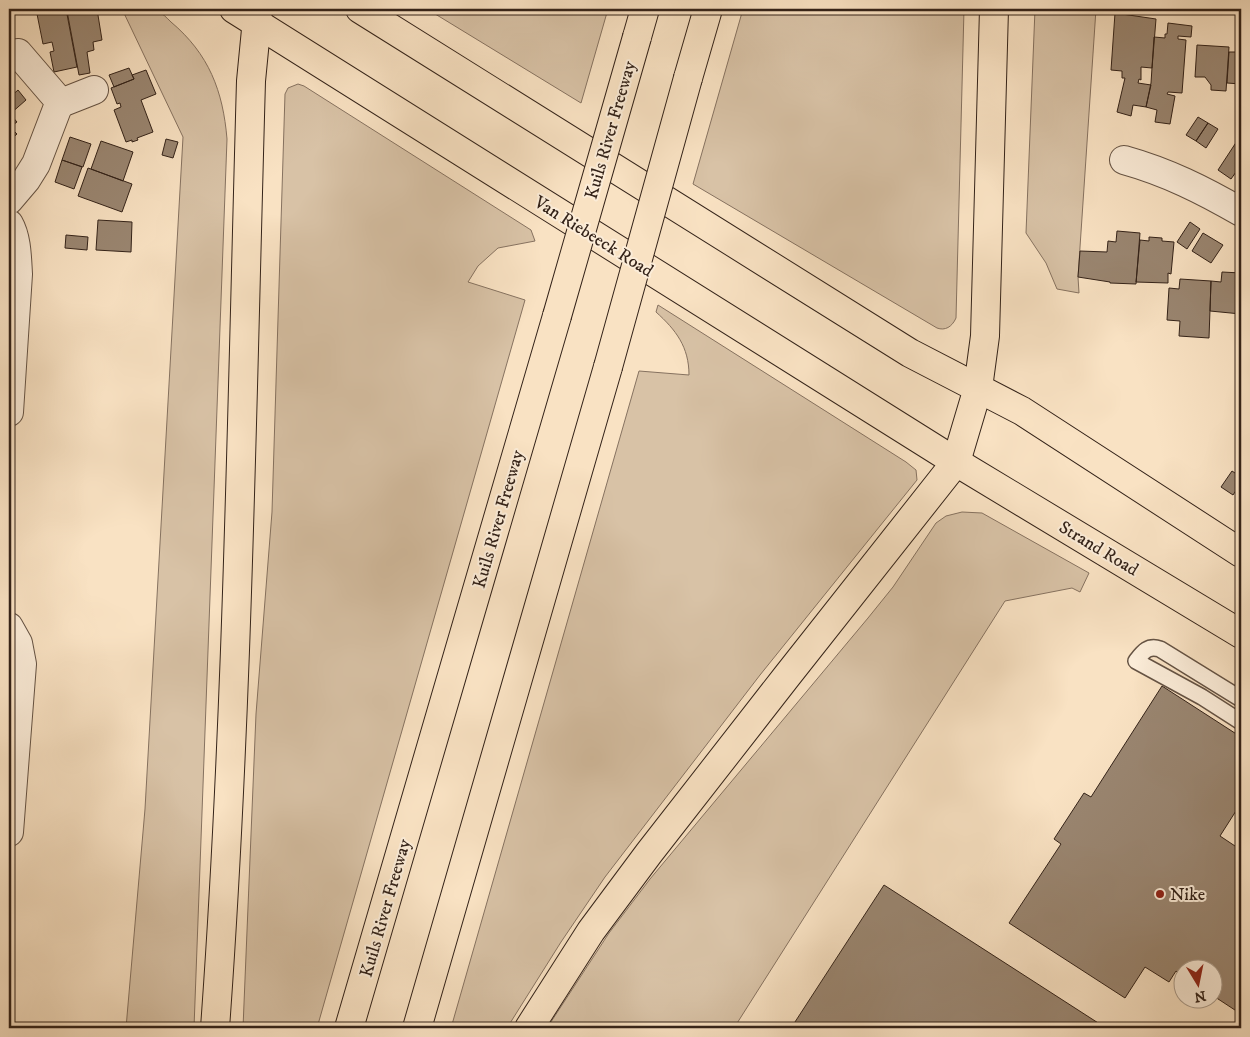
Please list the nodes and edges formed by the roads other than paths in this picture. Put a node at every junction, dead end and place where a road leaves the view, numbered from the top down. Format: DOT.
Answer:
graph roads {
  1 [pos="360,9"];
  2 [pos="645,9"];
  3 [pos="708,9"];
  4 [pos="994,9"];
  5 [pos="249,13"];
  6 [pos="18,53"];
  7 [pos="94,90"];
  8 [pos="61,103"];
  9 [pos="1124,160"];
  10 [pos="9,200"];
  11 [pos="1241,212"];
  12 [pos="9,224"];
  13 [pos="978,388"];
  14 [pos="9,412"];
  15 [pos="956,462"];
  16 [pos="1241,553"];
  17 [pos="9,628"];
  18 [pos="1241,634"];
  19 [pos="1241,699"];
  20 [pos="1241,722"];
  21 [pos="11,773"];
  22 [pos="9,832"];
  23 [pos="215,1028"];
  24 [pos="349,1028"];
  25 [pos="417,1028"];
  26 [pos="529,1028"];
  1 -- 13 [label="main road"];
  2 -- 24 [label="main road, Kuils River Freeway, bridge"];
  3 -- 25 [label="main road, bridge"];
  4 -- 13 [label="main road"];
  5 -- 15 [label="main road, Van Riebeeck Road"];
  5 -- 23 [label="main road"];
  6 -- 8 [label="street"];
  7 -- 8 [label="street"];
  8 -- 10 [label="street"];
  9 -- 11 [label="street"];
  12 -- 14 [label="street"];
  13 -- 15 [label="main road"];
  13 -- 16 [label="main road"];
  15 -- 18 [label="main road, Strand Road"];
  15 -- 26 [label="main road"];
  17 -- 21 [label="street"];
  19 -- 20 [label="lane"];
  21 -- 22 [label="street"];
}
